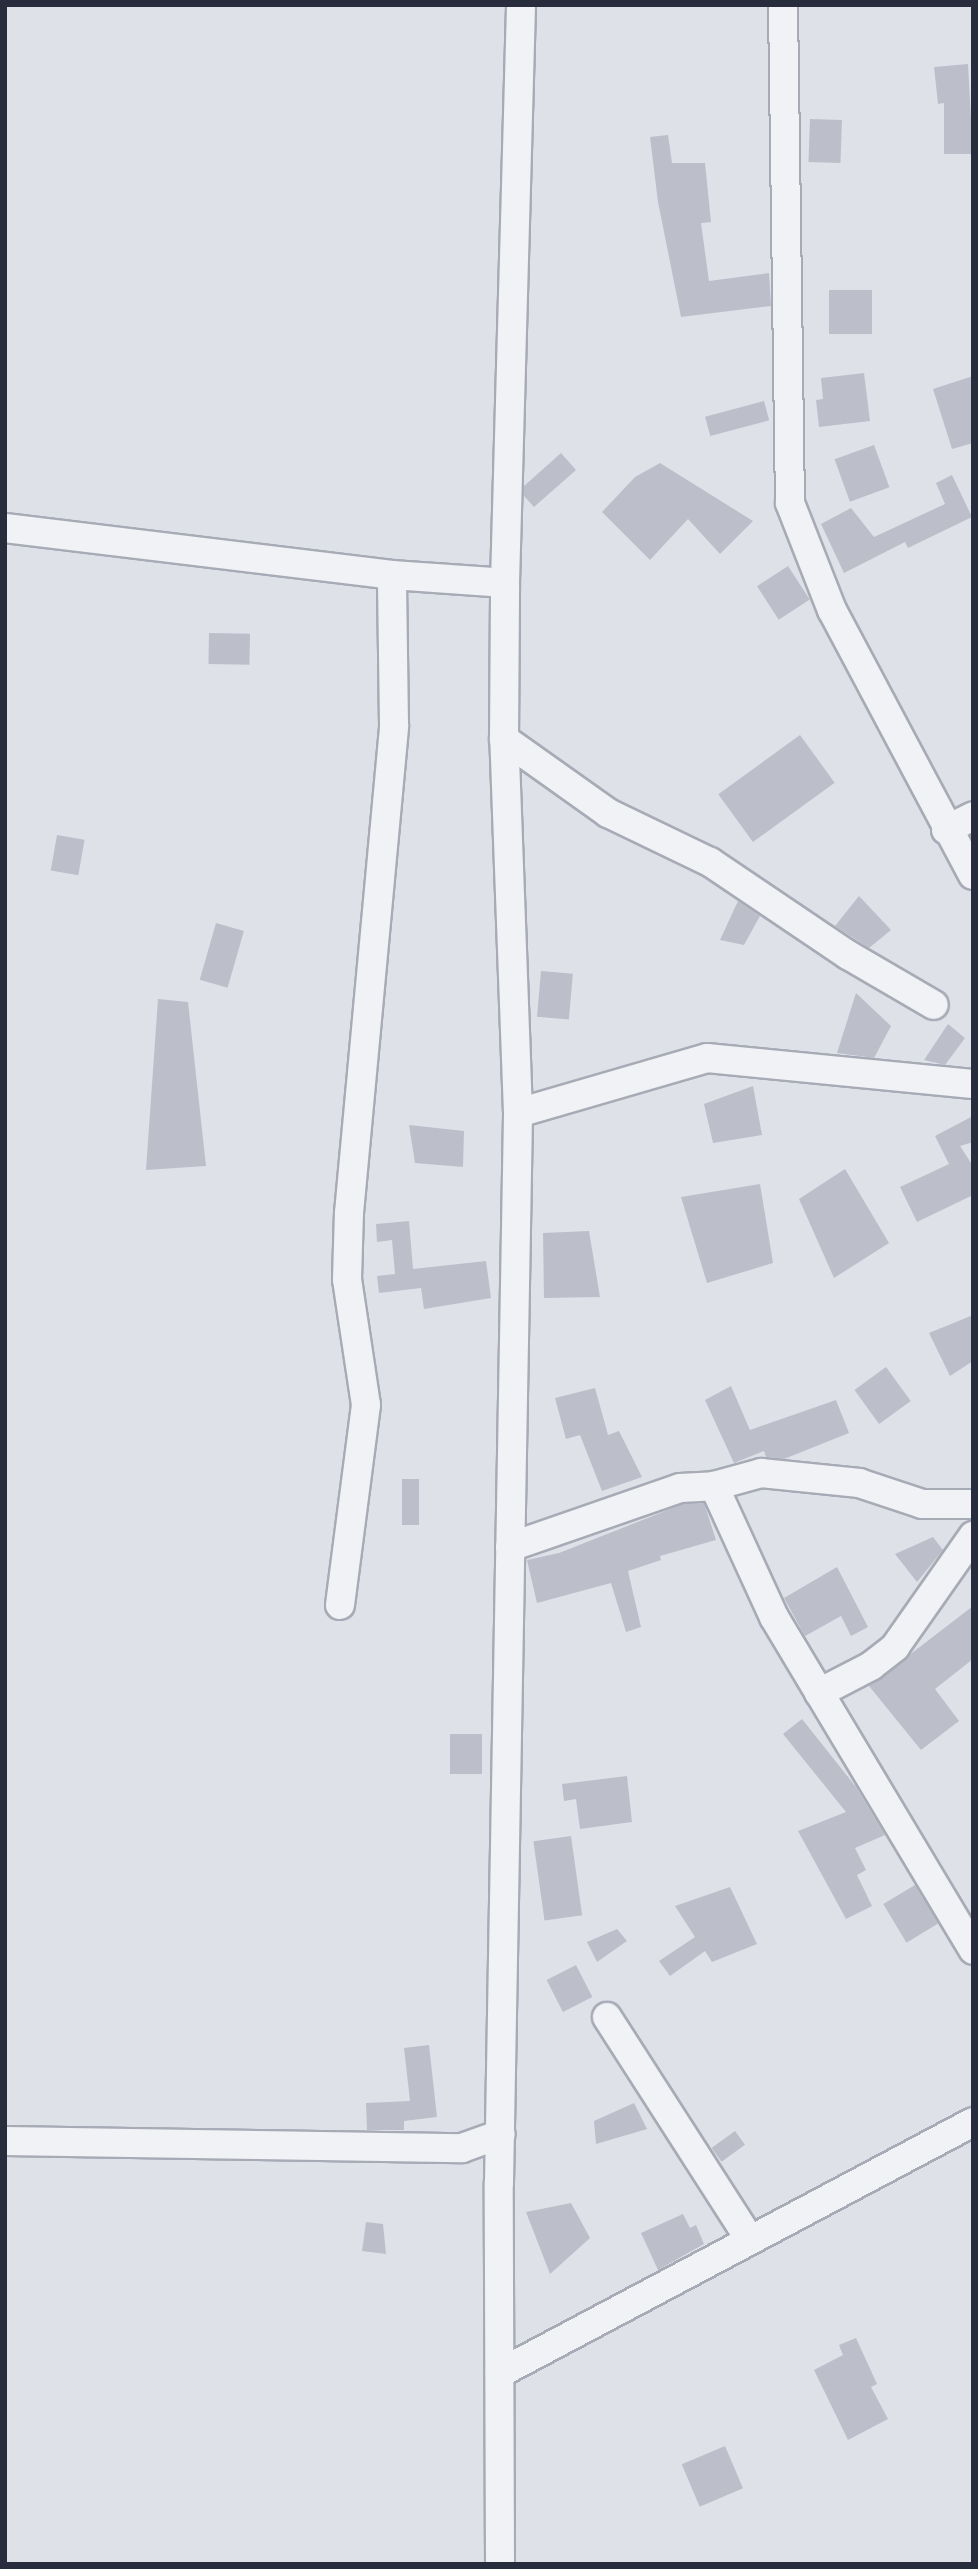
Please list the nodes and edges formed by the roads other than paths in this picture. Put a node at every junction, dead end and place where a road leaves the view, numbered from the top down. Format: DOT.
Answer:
graph roads {
  1 [pos="521,5"];
  2 [pos="783,5"];
  3 [pos="5,528"];
  4 [pos="393,575"];
  5 [pos="505,583"];
  6 [pos="504,739"];
  7 [pos="973,816"];
  8 [pos="946,830"];
  9 [pos="973,875"];
  10 [pos="934,1005"];
  11 [pos="973,1084"];
  12 [pos="518,1113"];
  13 [pos="714,1486"];
  14 [pos="973,1504"];
  15 [pos="973,1536"];
  16 [pos="510,1547"];
  17 [pos="340,1605"];
  18 [pos="819,1693"];
  19 [pos="973,1950"];
  20 [pos="607,2017"];
  21 [pos="973,2122"];
  22 [pos="501,2134"];
  23 [pos="5,2141"];
  24 [pos="462,2148"];
  25 [pos="499,2183"];
  26 [pos="750,2241"];
  27 [pos="500,2373"];
  28 [pos="500,2564"];
  1 -- 5 [label="street"];
  2 -- 8 [label="street"];
  3 -- 4 [label="street"];
  4 -- 5 [label="street"];
  4 -- 17 [label="street"];
  5 -- 6 [label="street"];
  6 -- 10 [label="street"];
  6 -- 12 [label="street"];
  7 -- 8 [label="street"];
  8 -- 9 [label="street"];
  11 -- 12 [label="street"];
  12 -- 16 [label="street"];
  13 -- 14 [label="street"];
  13 -- 16 [label="street"];
  13 -- 18 [label="street"];
  15 -- 18 [label="street"];
  16 -- 22 [label="street"];
  18 -- 19 [label="street"];
  20 -- 26 [label="street"];
  21 -- 26 [label="street"];
  22 -- 24 [label="street"];
  22 -- 25 [label="street"];
  23 -- 24 [label="street"];
  24 -- 25 [label="street"];
  25 -- 27 [label="street"];
  26 -- 27 [label="street"];
  27 -- 28 [label="street"];
}
